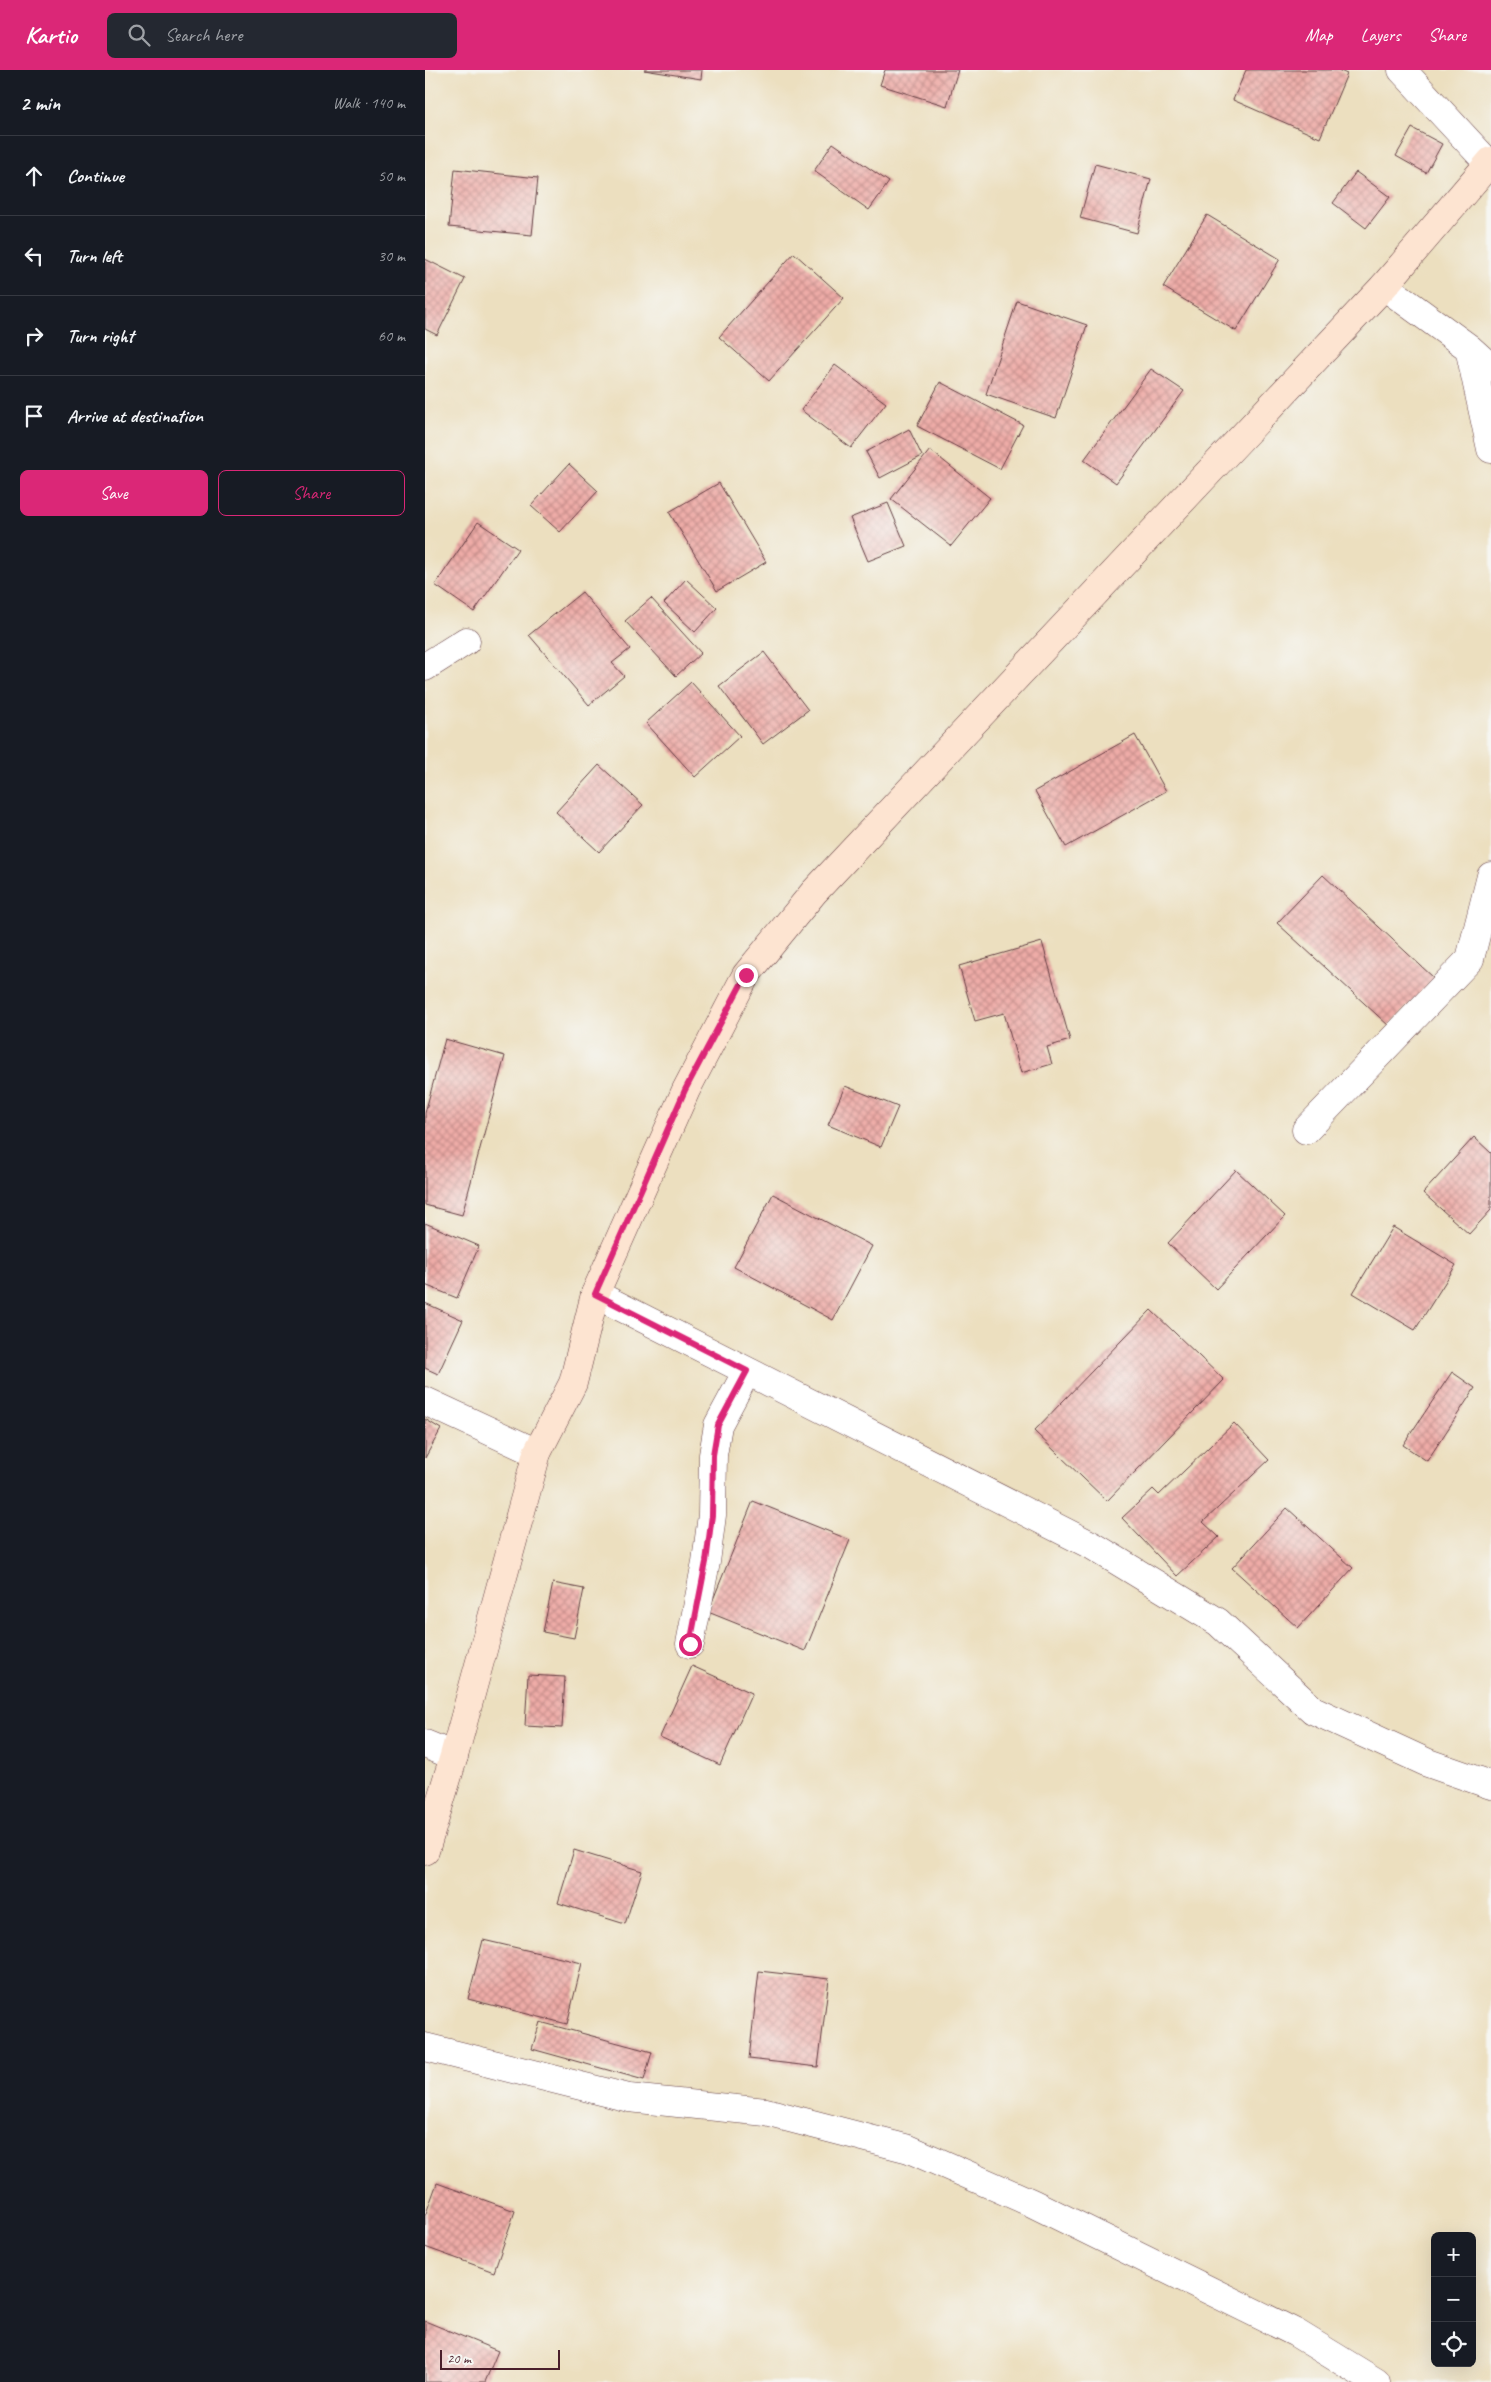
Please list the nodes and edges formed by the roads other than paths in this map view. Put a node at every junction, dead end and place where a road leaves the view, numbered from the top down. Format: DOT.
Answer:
graph roads {
  1 [pos="1402,70"];
  2 [pos="1490,164"];
  3 [pos="1384,286"];
  4 [pos="1469,348"];
  5 [pos="1491,368"];
  6 [pos="1491,449"];
  7 [pos="466,641"];
  8 [pos="425,667"];
  9 [pos="1491,876"];
  10 [pos="1306,1130"];
  11 [pos="595,1294"];
  12 [pos="747,1371"];
  13 [pos="425,1402"];
  14 [pos="537,1453"];
  15 [pos="690,1644"];
  16 [pos="425,1744"];
  17 [pos="454,1756"];
  18 [pos="1491,1786"];
  19 [pos="425,1851"];
  20 [pos="425,2047"];
  21 [pos="1376,2382"];
  1 -- 2 [label="street"];
  2 -- 3 [label="street"];
  3 -- 4 [label="street"];
  3 -- 11 [label="street"];
  4 -- 5 [label="street"];
  4 -- 6 [label="street"];
  7 -- 8 [label="street"];
  9 -- 10 [label="street"];
  11 -- 12 [label="street"];
  11 -- 14 [label="street"];
  12 -- 15 [label="street"];
  12 -- 18 [label="street"];
  13 -- 14 [label="street"];
  14 -- 17 [label="street"];
  16 -- 17 [label="street"];
  17 -- 19 [label="street"];
  20 -- 21 [label="street"];
}
